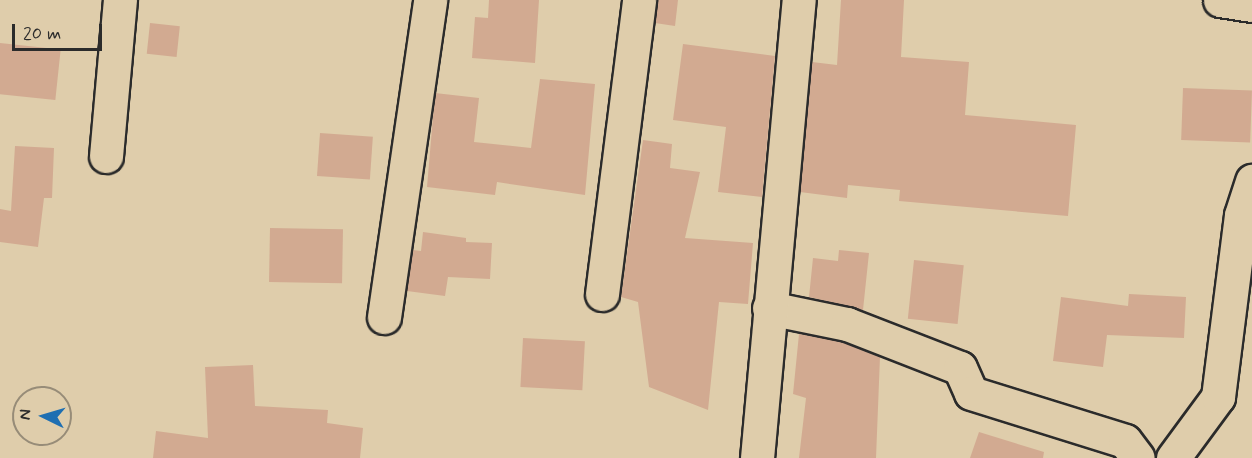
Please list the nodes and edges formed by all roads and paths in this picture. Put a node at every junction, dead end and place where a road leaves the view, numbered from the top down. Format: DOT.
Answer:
graph roads {
  1 [pos="120,0"];
  2 [pos="430,0"];
  3 [pos="639,0"];
  4 [pos="799,0"];
  5 [pos="1220,0"];
  6 [pos="1252,5"];
  7 [pos="106,156"];
  8 [pos="1252,182"];
  9 [pos="602,294"];
  10 [pos="769,308"];
  11 [pos="384,317"];
  12 [pos="757,458"];
  13 [pos="1138,458"];
  14 [pos="1173,458"];
  1 -- 7 [label="street"];
  2 -- 11 [label="street"];
  3 -- 9 [label="street"];
  4 -- 10 [label="street"];
  5 -- 6 [label="street"];
  8 -- 14 [label="street"];
  10 -- 12 [label="street"];
  10 -- 13 [label="street"];
}
